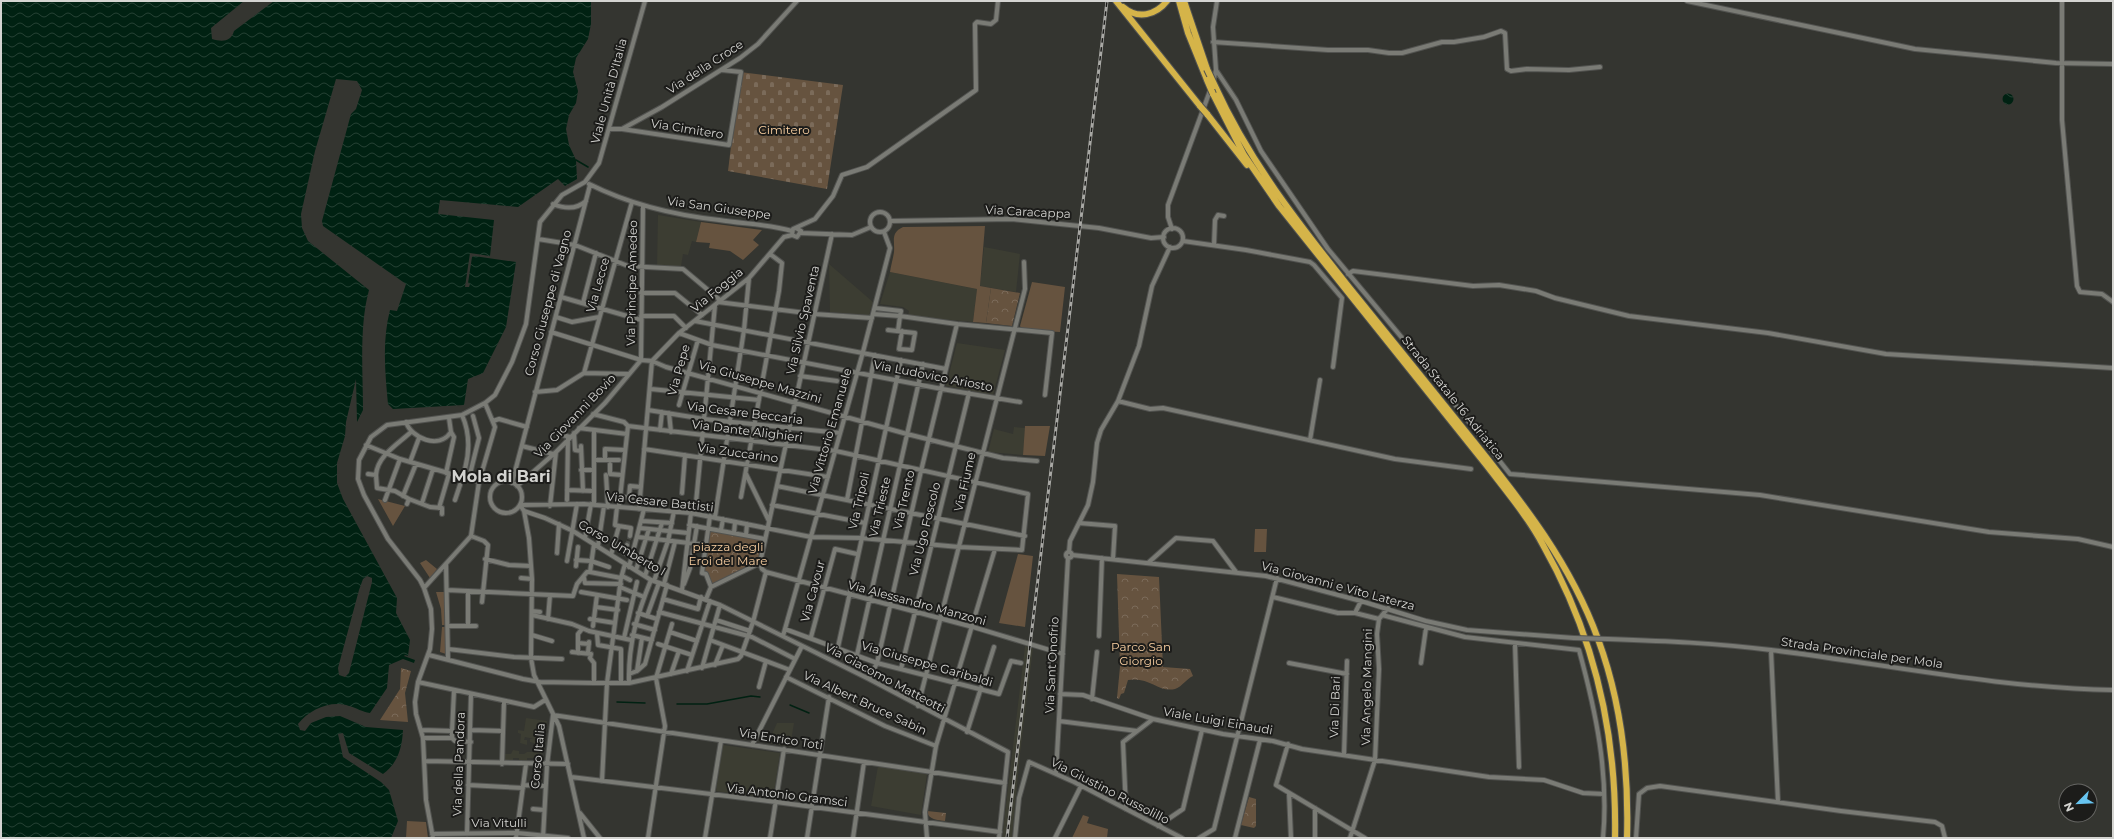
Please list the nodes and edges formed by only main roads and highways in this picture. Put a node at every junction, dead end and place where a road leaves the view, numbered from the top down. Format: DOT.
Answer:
graph roads {
  1 [pos="1117,1"];
  2 [pos="1167,1"];
  3 [pos="1179,1"];
  4 [pos="1184,1"];
  5 [pos="1266,187"];
  6 [pos="1615,838"];
  7 [pos="1627,838"];
  1 -- 2 [label="highway"];
  1 -- 5 [label="highway, bridge"];
  3 -- 5 [label="highway, Strada Statale 16 Adriatica, bridge"];
  4 -- 7 [label="highway, Strada Statale 16 Adriatica, bridge"];
  5 -- 6 [label="highway, Strada Statale 16 Adriatica"];
}
